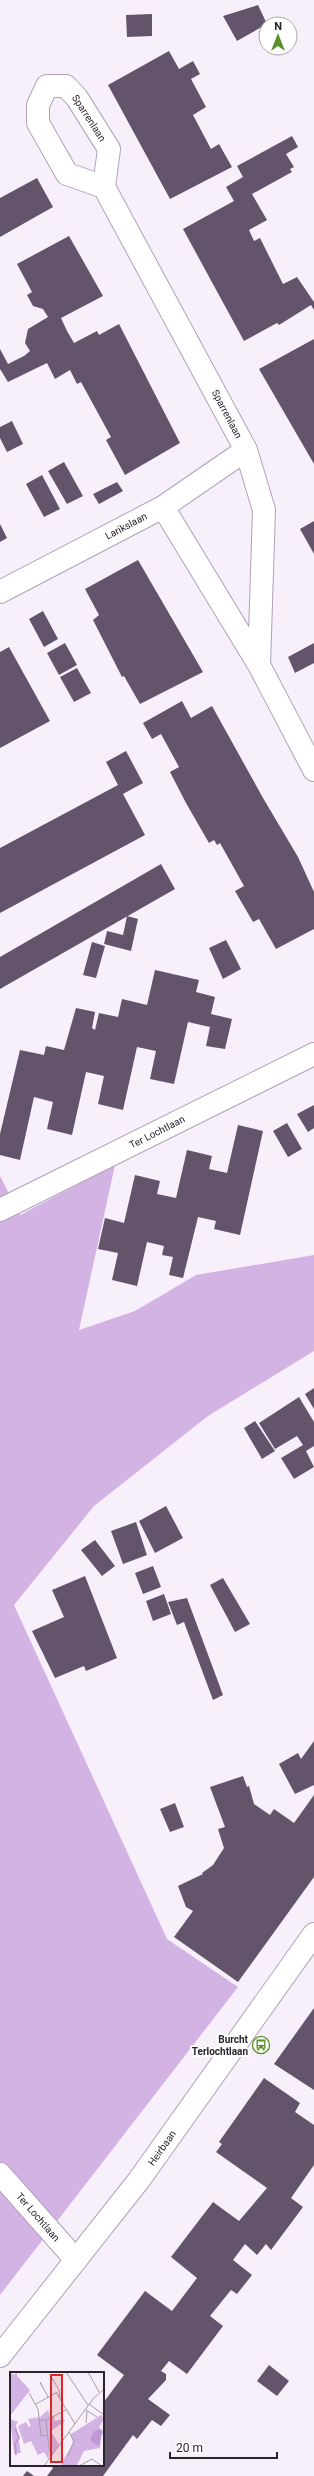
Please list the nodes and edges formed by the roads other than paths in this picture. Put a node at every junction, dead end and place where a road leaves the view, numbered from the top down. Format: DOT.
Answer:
graph roads {
  1 [pos="104,187"];
  2 [pos="246,450"];
  3 [pos="163,507"];
  4 [pos="0,592"];
  5 [pos="259,665"];
  6 [pos="314,770"];
  7 [pos="314,1054"];
  8 [pos="0,1210"];
  9 [pos="314,1934"];
  10 [pos="0,2174"];
  11 [pos="76,2260"];
  12 [pos="0,2356"];
  1 -- 2 [label="street, Sparrenlaan"];
  2 -- 3 [label="street, Larikslaan"];
  2 -- 5 [label="street, Sparrenlaan"];
  3 -- 4 [label="street, Larikslaan"];
  3 -- 5 [label="street, Sparrenlaan"];
  5 -- 6 [label="street, Sparrenlaan"];
  7 -- 8 [label="street, Ter Lochtlaan"];
  9 -- 11 [label="street, Heirbaan"];
  10 -- 11 [label="street, Ter Lochtlaan"];
  11 -- 12 [label="street, Heirbaan"];
}
